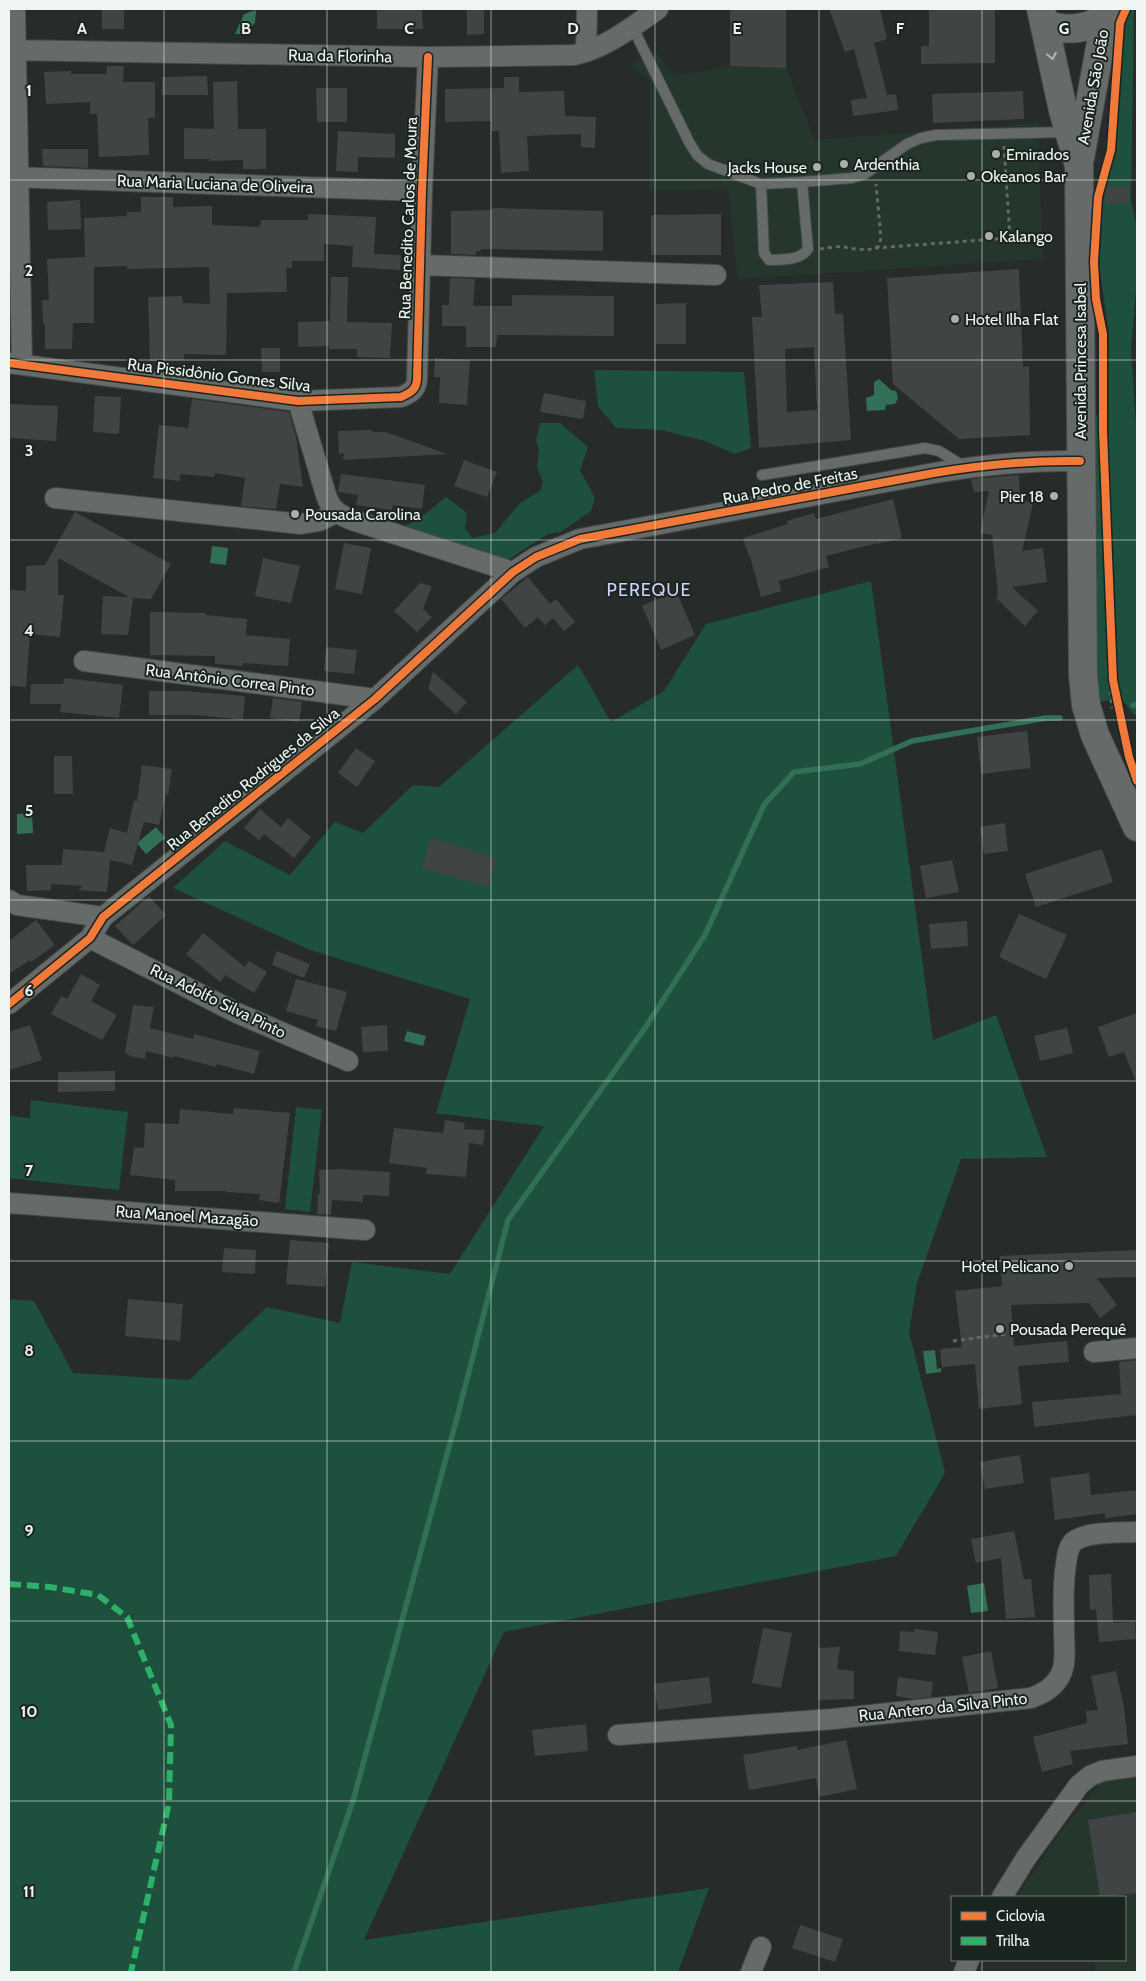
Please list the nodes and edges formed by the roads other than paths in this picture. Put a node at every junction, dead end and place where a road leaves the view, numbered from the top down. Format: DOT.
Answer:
graph roads {
  1 [pos="15,9"];
  2 [pos="588,9"];
  3 [pos="658,9"];
  4 [pos="1106,14"];
  5 [pos="1043,16"];
  6 [pos="632,26"];
  7 [pos="12,50"];
  8 [pos="586,52"];
  9 [pos="428,57"];
  10 [pos="1069,132"];
  11 [pos="1079,165"];
  12 [pos="14,177"];
  13 [pos="802,182"];
  14 [pos="761,184"];
  15 [pos="422,191"];
  16 [pos="420,264"];
  17 [pos="716,275"];
  18 [pos="16,363"];
  19 [pos="418,380"];
  20 [pos="298,401"];
  21 [pos="1080,460"];
  22 [pos="966,468"];
  23 [pos="762,474"];
  24 [pos="55,498"];
  25 [pos="336,512"];
  26 [pos="513,572"];
  27 [pos="84,661"];
  28 [pos="375,699"];
  29 [pos="1137,827"];
  30 [pos="9,900"];
  31 [pos="103,917"];
  32 [pos="90,938"];
  33 [pos="9,1004"];
  34 [pos="348,1060"];
  35 [pos="9,1203"];
  36 [pos="365,1230"];
  37 [pos="1137,1348"];
  38 [pos="1094,1352"];
  39 [pos="1137,1532"];
  40 [pos="618,1735"];
  41 [pos="1128,1767"];
  42 [pos="1003,1896"];
  43 [pos="761,1947"];
  44 [pos="751,1972"];
  1 -- 7 [label="street"];
  2 -- 8 [label="street"];
  3 -- 6 [label="street, Rua da Florinha"];
  4 -- 5 [label="main road"];
  4 -- 11 [label="main road, Avenida São João"];
  5 -- 10 [label="main road, Avenida Princesa Isabel, one-way"];
  6 -- 8 [label="street, Rua da Florinha"];
  6 -- 14 [label="lane"];
  7 -- 9 [label="street, Rua da Florinha"];
  7 -- 12 [label="street"];
  8 -- 9 [label="street, Rua da Florinha"];
  9 -- 15 [label="street, Rua Benedito Carlos de Moura"];
  10 -- 11 [label="main road, Avenida Princesa Isabel"];
  10 -- 13 [label="lane"];
  11 -- 21 [label="main road, Avenida Princesa Isabel"];
  12 -- 15 [label="street, Rua Maria Luciana de Oliveira"];
  12 -- 18 [label="street"];
  13 -- 14 [label="lane"];
  13 -- 14 [label="lane"];
  15 -- 16 [label="street, Rua Benedito Carlos de Moura"];
  16 -- 17 [label="street"];
  16 -- 19 [label="street, Rua Benedito Carlos de Moura"];
  18 -- 20 [label="street, Rua Pissidônio Gomes Silva"];
  19 -- 20 [label="street, Rua Pissidônio Gomes Silva"];
  20 -- 25 [label="street"];
  21 -- 22 [label="street, Rua Pedro de Freitas"];
  21 -- 29 [label="main road, Avenida Princesa Isabel"];
  22 -- 23 [label="lane"];
  22 -- 26 [label="street, Rua Pedro de Freitas"];
  24 -- 25 [label="street"];
  25 -- 26 [label="street"];
  26 -- 28 [label="street, Rua Benedito Rodrigues da Silva"];
  27 -- 28 [label="street, Rua Antônio Correa Pinto"];
  28 -- 31 [label="street, Rua Benedito Rodrigues da Silva"];
  30 -- 31 [label="street"];
  31 -- 32 [label="street, Rua Benedito Rodrigues da Silva"];
  32 -- 33 [label="street, Rua Benedito Rodrigues da Silva"];
  32 -- 34 [label="street, Rua Adolfo Silva Pinto"];
  35 -- 36 [label="street, Rua Manoel Mazagão"];
  37 -- 38 [label="street"];
  39 -- 40 [label="street, Rua Antero da Silva Pinto"];
  41 -- 42 [label="street"];
  43 -- 44 [label="street"];
}
